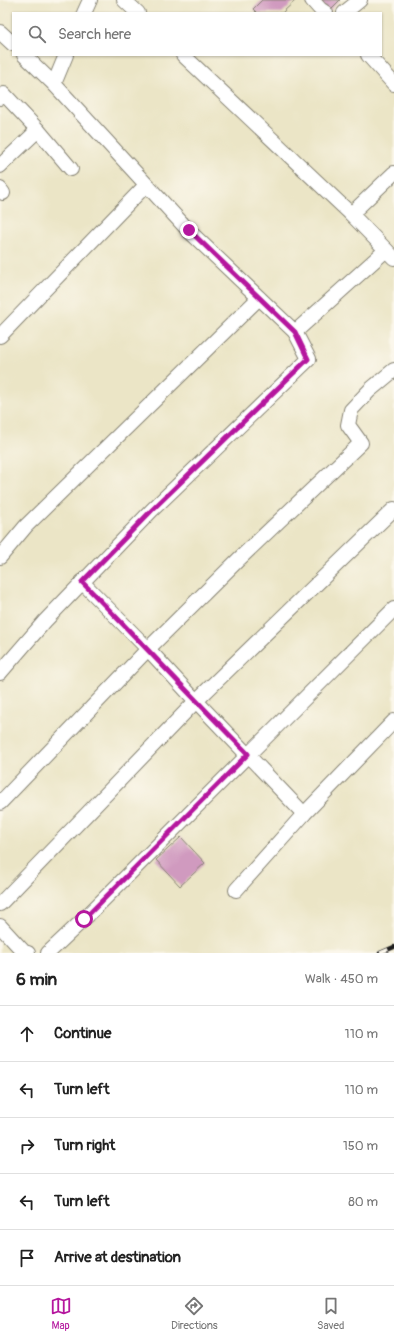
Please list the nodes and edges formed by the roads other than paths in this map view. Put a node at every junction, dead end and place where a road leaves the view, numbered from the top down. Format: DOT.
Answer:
graph roads {
  1 [pos="90,0"];
  2 [pos="124,0"];
  3 [pos="312,0"];
  4 [pos="360,0"];
  5 [pos="84,12"];
  6 [pos="137,12"];
  7 [pos="324,12"];
  8 [pos="345,12"];
  9 [pos="0,32"];
  10 [pos="12,43"];
  11 [pos="25,56"];
  12 [pos="66,56"];
  13 [pos="184,56"];
  14 [pos="369,56"];
  15 [pos="54,84"];
  16 [pos="394,84"];
  17 [pos="0,98"];
  18 [pos="38,130"];
  19 [pos="0,166"];
  20 [pos="71,169"];
  21 [pos="394,173"];
  22 [pos="146,185"];
  23 [pos="351,214"];
  24 [pos="390,254"];
  25 [pos="259,298"];
  26 [pos="295,332"];
  27 [pos="0,336"];
  28 [pos="394,370"];
  29 [pos="394,509"];
  30 [pos="0,556"];
  31 [pos="82,582"];
  32 [pos="394,609"];
  33 [pos="148,649"];
  34 [pos="0,673"];
  35 [pos="196,701"];
  36 [pos="394,721"];
  37 [pos="248,754"];
  38 [pos="0,803"];
  39 [pos="304,814"];
  40 [pos="236,890"];
  41 [pos="0,904"];
  42 [pos="0,926"];
  43 [pos="28,953"];
  44 [pos="48,953"];
  1 -- 5 [label="street"];
  2 -- 6 [label="street"];
  3 -- 7 [label="street"];
  4 -- 8 [label="street"];
  9 -- 10 [label="street"];
  11 -- 15 [label="street"];
  12 -- 15 [label="street"];
  13 -- 23 [label="street"];
  14 -- 16 [label="street"];
  15 -- 22 [label="street"];
  17 -- 18 [label="street"];
  18 -- 19 [label="street"];
  18 -- 20 [label="street"];
  21 -- 23 [label="street"];
  22 -- 25 [label="street"];
  22 -- 27 [label="street"];
  23 -- 24 [label="street"];
  24 -- 26 [label="street"];
  25 -- 26 [label="street"];
  25 -- 30 [label="street"];
  26 -- 31 [label="street"];
  28 -- 33 [label="street"];
  29 -- 35 [label="street"];
  31 -- 33 [label="street"];
  31 -- 34 [label="street"];
  32 -- 37 [label="street"];
  33 -- 35 [label="street"];
  33 -- 38 [label="street"];
  35 -- 37 [label="street"];
  35 -- 41 [label="street"];
  36 -- 39 [label="street"];
  37 -- 39 [label="street"];
  37 -- 44 [label="street"];
  39 -- 40 [label="street"];
  42 -- 43 [label="street"];
}
